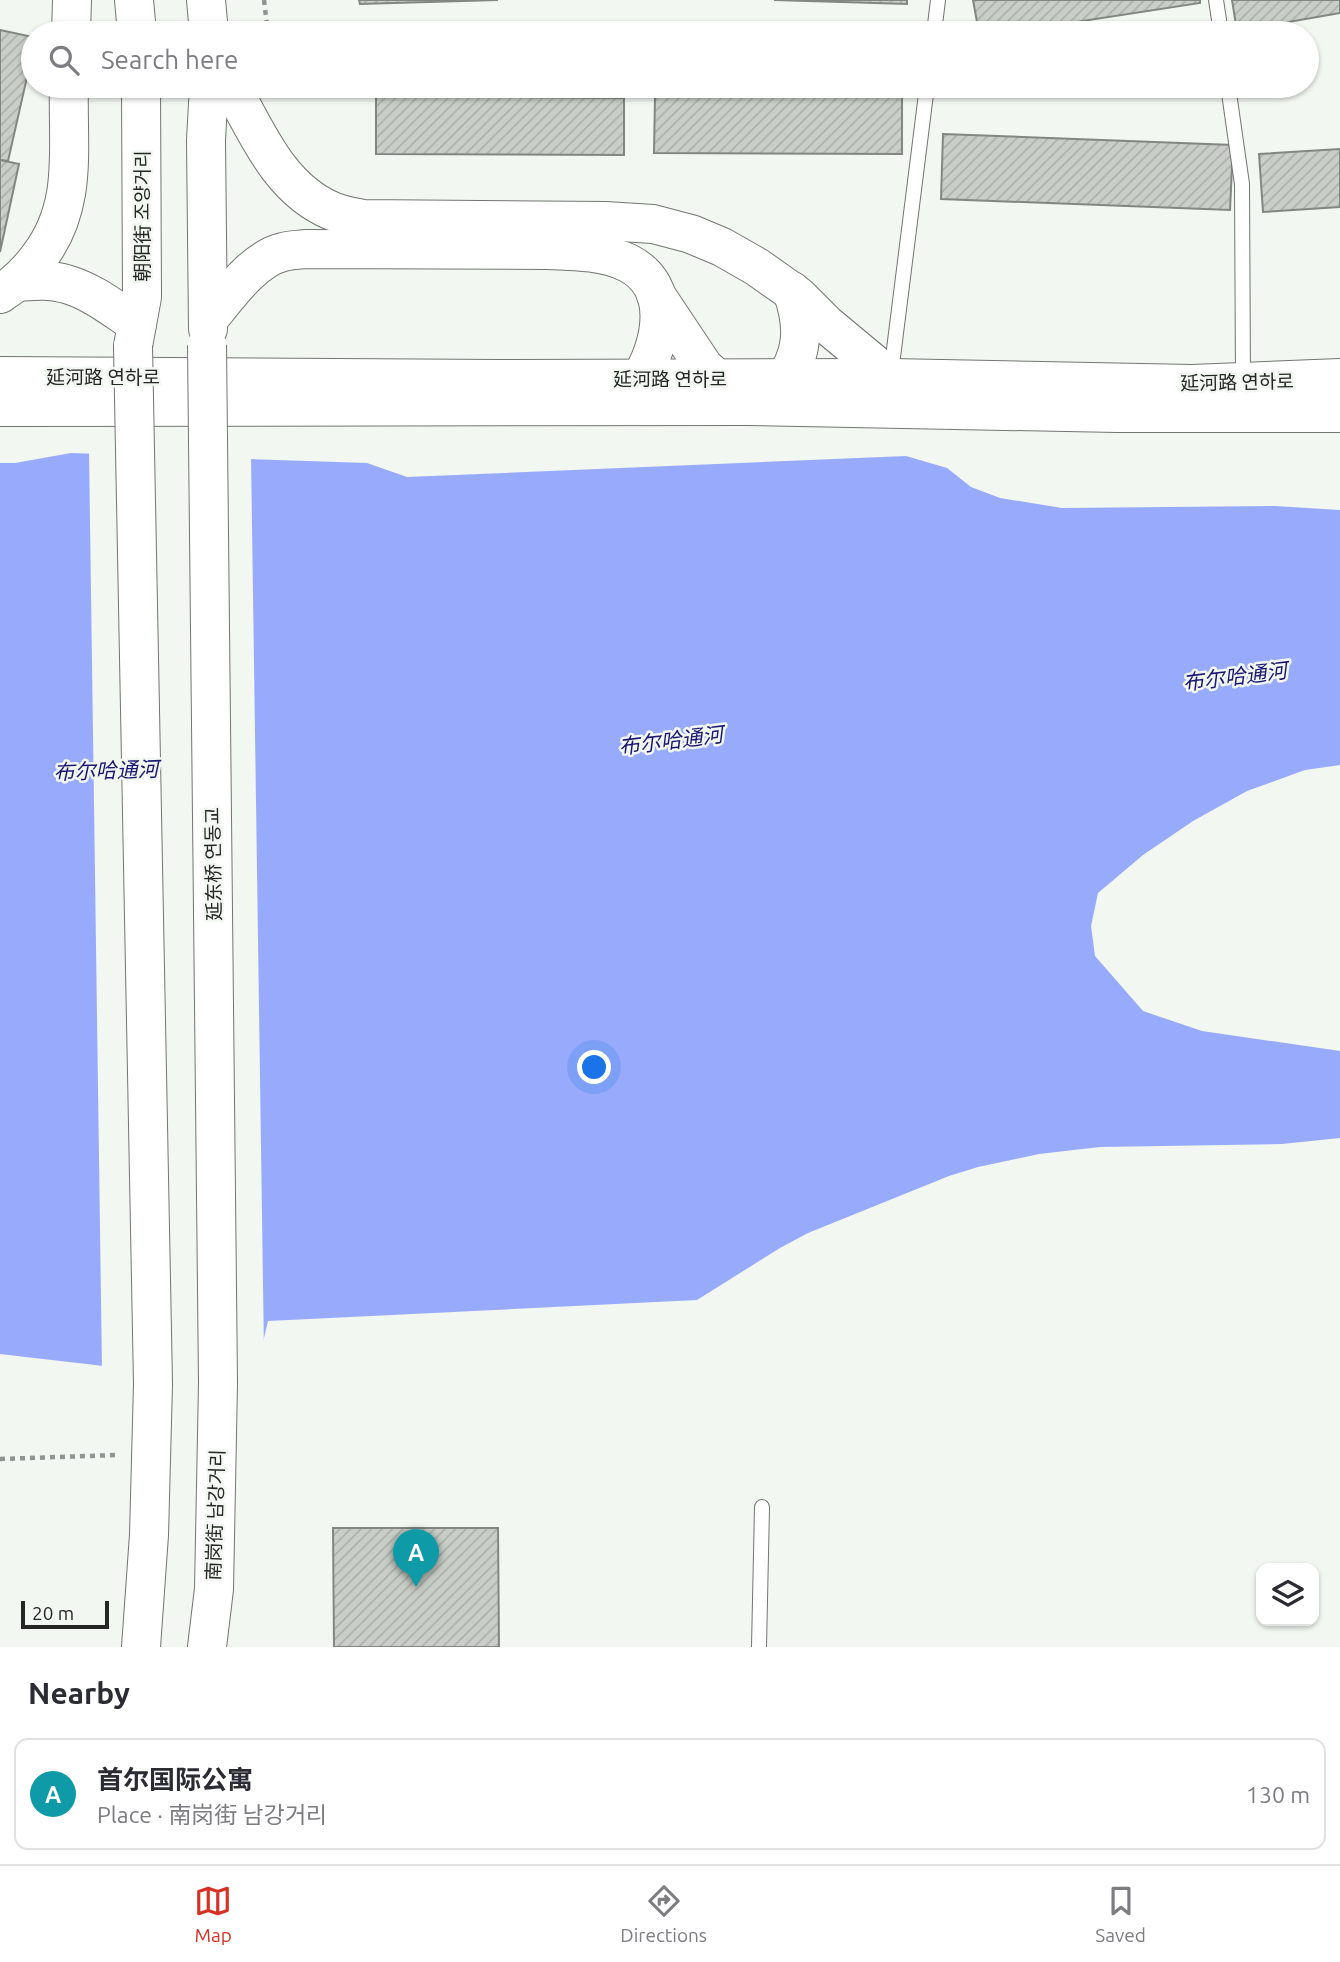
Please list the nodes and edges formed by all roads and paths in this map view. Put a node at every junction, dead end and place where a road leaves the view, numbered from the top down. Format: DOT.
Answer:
graph roads {
  1 [pos="72,0"];
  2 [pos="134,0"];
  3 [pos="206,0"];
  4 [pos="264,0"];
  5 [pos="938,0"];
  6 [pos="1216,0"];
  7 [pos="71,21"];
  8 [pos="136,21"];
  9 [pos="208,21"];
  10 [pos="267,21"];
  11 [pos="935,21"];
  12 [pos="1219,21"];
  13 [pos="69,98"];
  14 [pos="141,98"];
  15 [pos="208,98"];
  16 [pos="238,98"];
  17 [pos="926,98"];
  18 [pos="1230,98"];
  19 [pos="8,288"];
  20 [pos="653,291"];
  21 [pos="792,291"];
  22 [pos="207,332"];
  23 [pos="135,335"];
  24 [pos="0,376"];
  25 [pos="891,378"];
  26 [pos="1340,378"];
  27 [pos="640,379"];
  28 [pos="716,379"];
  29 [pos="784,379"];
  30 [pos="1243,382"];
  31 [pos="747,406"];
  32 [pos="0,407"];
  33 [pos="1340,412"];
  34 [pos="218,1383"];
  35 [pos="150,1453"];
  36 [pos="0,1459"];
  37 [pos="762,1507"];
  38 [pos="141,1647"];
  39 [pos="207,1647"];
  40 [pos="760,1647"];
  1 -- 7 [label="main road"];
  2 -- 8 [label="main road"];
  3 -- 9 [label="main road"];
  4 -- 10 [label="path"];
  5 -- 11 [label="lane"];
  6 -- 12 [label="lane"];
  13 -- 19 [label="main road"];
  14 -- 23 [label="main road, 朝阳街 조양거리"];
  15 -- 22 [label="main road"];
  16 -- 21 [label="main road"];
  17 -- 25 [label="lane"];
  18 -- 30 [label="lane"];
  19 -- 23 [label="main road"];
  20 -- 22 [label="main road"];
  20 -- 27 [label="main road"];
  20 -- 28 [label="main road"];
  21 -- 25 [label="main road"];
  21 -- 29 [label="main road"];
  22 -- 34 [label="main road, 延东桥 연동교, bridge"];
  23 -- 35 [label="main road, bridge"];
  24 -- 27 [label="main road, 延河路 연하로"];
  25 -- 29 [label="main road, 延河路 연하로"];
  25 -- 30 [label="main road, 延河路 연하로"];
  26 -- 30 [label="main road, 延河路 연하로"];
  27 -- 28 [label="main road, 延河路 연하로"];
  28 -- 29 [label="main road, 延河路 연하로"];
  28 -- 31 [label="main road"];
  29 -- 31 [label="main road"];
  31 -- 32 [label="main road, 延河路 연하로"];
  31 -- 33 [label="main road, 延河路 연하로"];
  34 -- 39 [label="main road, 南岗街 남강거리"];
  35 -- 36 [label="path"];
  35 -- 38 [label="main road"];
  37 -- 40 [label="lane"];
}
